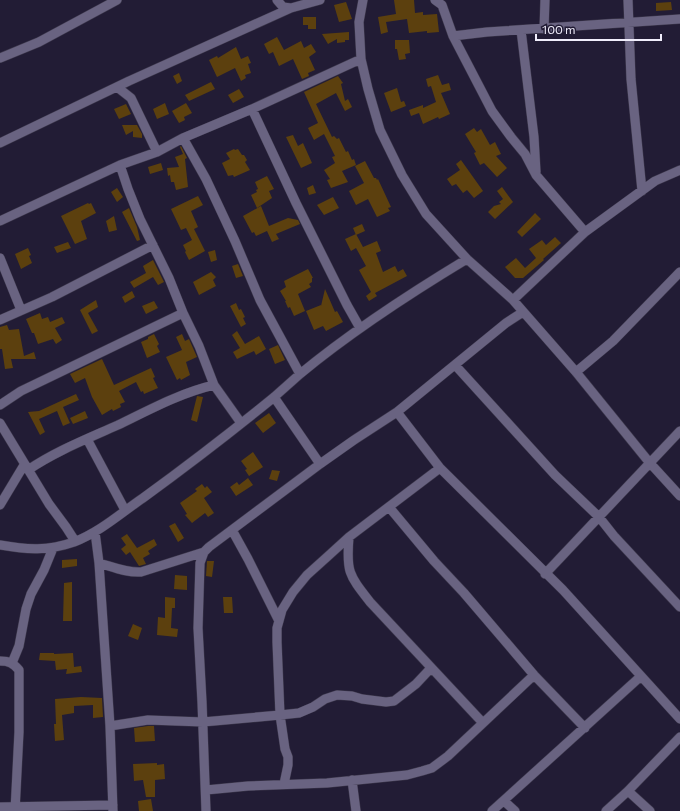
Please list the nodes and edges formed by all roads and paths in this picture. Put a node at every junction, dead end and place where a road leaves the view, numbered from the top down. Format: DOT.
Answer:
graph roads {
  1 [pos="117,0"];
  2 [pos="277,0"];
  3 [pos="320,0"];
  4 [pos="362,0"];
  5 [pos="545,0"];
  6 [pos="628,0"];
  7 [pos="440,2"];
  8 [pos="290,8"];
  9 [pos="680,19"];
  10 [pos="629,22"];
  11 [pos="544,29"];
  12 [pos="522,30"];
  13 [pos="453,36"];
  14 [pos="0,58"];
  15 [pos="361,59"];
  16 [pos="117,86"];
  17 [pos="252,109"];
  18 [pos="183,138"];
  19 [pos="0,143"];
  20 [pos="156,152"];
  21 [pos="120,165"];
  22 [pos="680,170"];
  23 [pos="536,175"];
  24 [pos="642,191"];
  25 [pos="0,221"];
  26 [pos="585,232"];
  27 [pos="153,245"];
  28 [pos="0,258"];
  29 [pos="467,259"];
  30 [pos="680,272"];
  31 [pos="513,300"];
  32 [pos="21,310"];
  33 [pos="523,312"];
  34 [pos="183,313"];
  35 [pos="0,320"];
  36 [pos="360,328"];
  37 [pos="454,366"];
  38 [pos="576,372"];
  39 [pos="300,374"];
  40 [pos="214,385"];
  41 [pos="274,397"];
  42 [pos="0,405"];
  43 [pos="397,412"];
  44 [pos="0,423"];
  45 [pos="241,423"];
  46 [pos="680,431"];
  47 [pos="87,439"];
  48 [pos="649,462"];
  49 [pos="320,464"];
  50 [pos="26,467"];
  51 [pos="440,468"];
  52 [pos="680,496"];
  53 [pos="0,505"];
  54 [pos="389,507"];
  55 [pos="125,510"];
  56 [pos="599,517"];
  57 [pos="232,530"];
  58 [pos="95,532"];
  59 [pos="349,537"];
  60 [pos="75,541"];
  61 [pos="0,545"];
  62 [pos="53,548"];
  63 [pos="204,552"];
  64 [pos="99,563"];
  65 [pos="546,574"];
  66 [pos="680,607"];
  67 [pos="279,621"];
  68 [pos="0,661"];
  69 [pos="12,663"];
  70 [pos="431,668"];
  71 [pos="534,675"];
  72 [pos="640,677"];
  73 [pos="280,715"];
  74 [pos="680,719"];
  75 [pos="203,722"];
  76 [pos="483,723"];
  77 [pos="110,726"];
  78 [pos="585,728"];
  79 [pos="680,737"];
  80 [pos="352,780"];
  81 [pos="284,784"];
  82 [pos="206,790"];
  83 [pos="628,791"];
  84 [pos="504,801"];
  85 [pos="0,807"];
  86 [pos="113,808"];
  87 [pos="15,809"];
  88 [pos="206,811"];
  89 [pos="356,811"];
  90 [pos="492,811"];
  91 [pos="515,811"];
  92 [pos="606,811"];
  93 [pos="650,811"];
  1 -- 14 [label="street"];
  2 -- 8 [label="street"];
  3 -- 8 [label="street"];
  4 -- 15 [label="street"];
  5 -- 11 [label="street"];
  6 -- 10 [label="street"];
  7 -- 13 [label="street"];
  8 -- 16 [label="street"];
  9 -- 10 [label="street"];
  10 -- 11 [label="street"];
  10 -- 24 [label="street"];
  11 -- 12 [label="street"];
  12 -- 13 [label="street"];
  12 -- 23 [label="street"];
  13 -- 23 [label="street"];
  15 -- 17 [label="street"];
  15 -- 29 [label="street"];
  16 -- 19 [label="street"];
  16 -- 20 [label="street"];
  17 -- 18 [label="street"];
  17 -- 36 [label="street"];
  18 -- 20 [label="street"];
  18 -- 39 [label="street"];
  20 -- 21 [label="street"];
  21 -- 25 [label="street"];
  21 -- 27 [label="street"];
  22 -- 24 [label="street"];
  23 -- 26 [label="street"];
  24 -- 26 [label="street"];
  26 -- 31 [label="street"];
  27 -- 32 [label="street"];
  27 -- 34 [label="street"];
  28 -- 32 [label="street"];
  29 -- 31 [label="street"];
  29 -- 36 [label="street"];
  30 -- 38 [label="street"];
  31 -- 33 [label="street"];
  32 -- 35 [label="street"];
  33 -- 37 [label="street"];
  33 -- 38 [label="street"];
  34 -- 40 [label="street"];
  34 -- 42 [label="street"];
  36 -- 39 [label="street"];
  37 -- 43 [label="street"];
  37 -- 56 [label="street"];
  38 -- 48 [label="street"];
  39 -- 41 [label="street"];
  40 -- 45 [label="street"];
  40 -- 47 [label="street"];
  41 -- 45 [label="street"];
  41 -- 49 [label="street"];
  43 -- 49 [label="street"];
  43 -- 51 [label="street"];
  44 -- 50 [label="street"];
  45 -- 55 [label="street"];
  46 -- 48 [label="street"];
  47 -- 50 [label="street"];
  47 -- 55 [label="street"];
  48 -- 52 [label="street"];
  48 -- 56 [label="street"];
  49 -- 57 [label="street"];
  50 -- 53 [label="street"];
  50 -- 60 [label="street"];
  51 -- 54 [label="street"];
  51 -- 65 [label="street"];
  54 -- 59 [label="street"];
  54 -- 71 [label="street"];
  55 -- 58 [label="street"];
  56 -- 65 [label="street"];
  56 -- 66 [label="street"];
  57 -- 63 [label="street"];
  57 -- 67 [label="street"];
  58 -- 60 [label="street"];
  58 -- 64 [label="street"];
  59 -- 67 [label="street"];
  59 -- 70 [label="street"];
  60 -- 62 [label="street"];
  61 -- 62 [label="street"];
  62 -- 69 [label="street"];
  63 -- 64 [label="street"];
  63 -- 75 [label="street"];
  64 -- 77 [label="street"];
  65 -- 72 [label="street"];
  67 -- 73 [label="street"];
  68 -- 69 [label="street"];
  69 -- 87 [label="street"];
  70 -- 73 [label="street"];
  70 -- 76 [label="street"];
  71 -- 76 [label="street"];
  71 -- 78 [label="street"];
  72 -- 74 [label="street"];
  72 -- 78 [label="street"];
  73 -- 75 [label="street"];
  73 -- 81 [label="street"];
  75 -- 77 [label="street"];
  75 -- 82 [label="street"];
  76 -- 80 [label="street"];
  77 -- 86 [label="street"];
  78 -- 84 [label="street"];
  79 -- 83 [label="street"];
  80 -- 81 [label="street"];
  80 -- 89 [label="street"];
  81 -- 82 [label="street"];
  82 -- 88 [label="street"];
  83 -- 92 [label="street"];
  83 -- 93 [label="street"];
  84 -- 90 [label="street"];
  84 -- 91 [label="street"];
  85 -- 87 [label="street"];
  86 -- 87 [label="street"];
}
